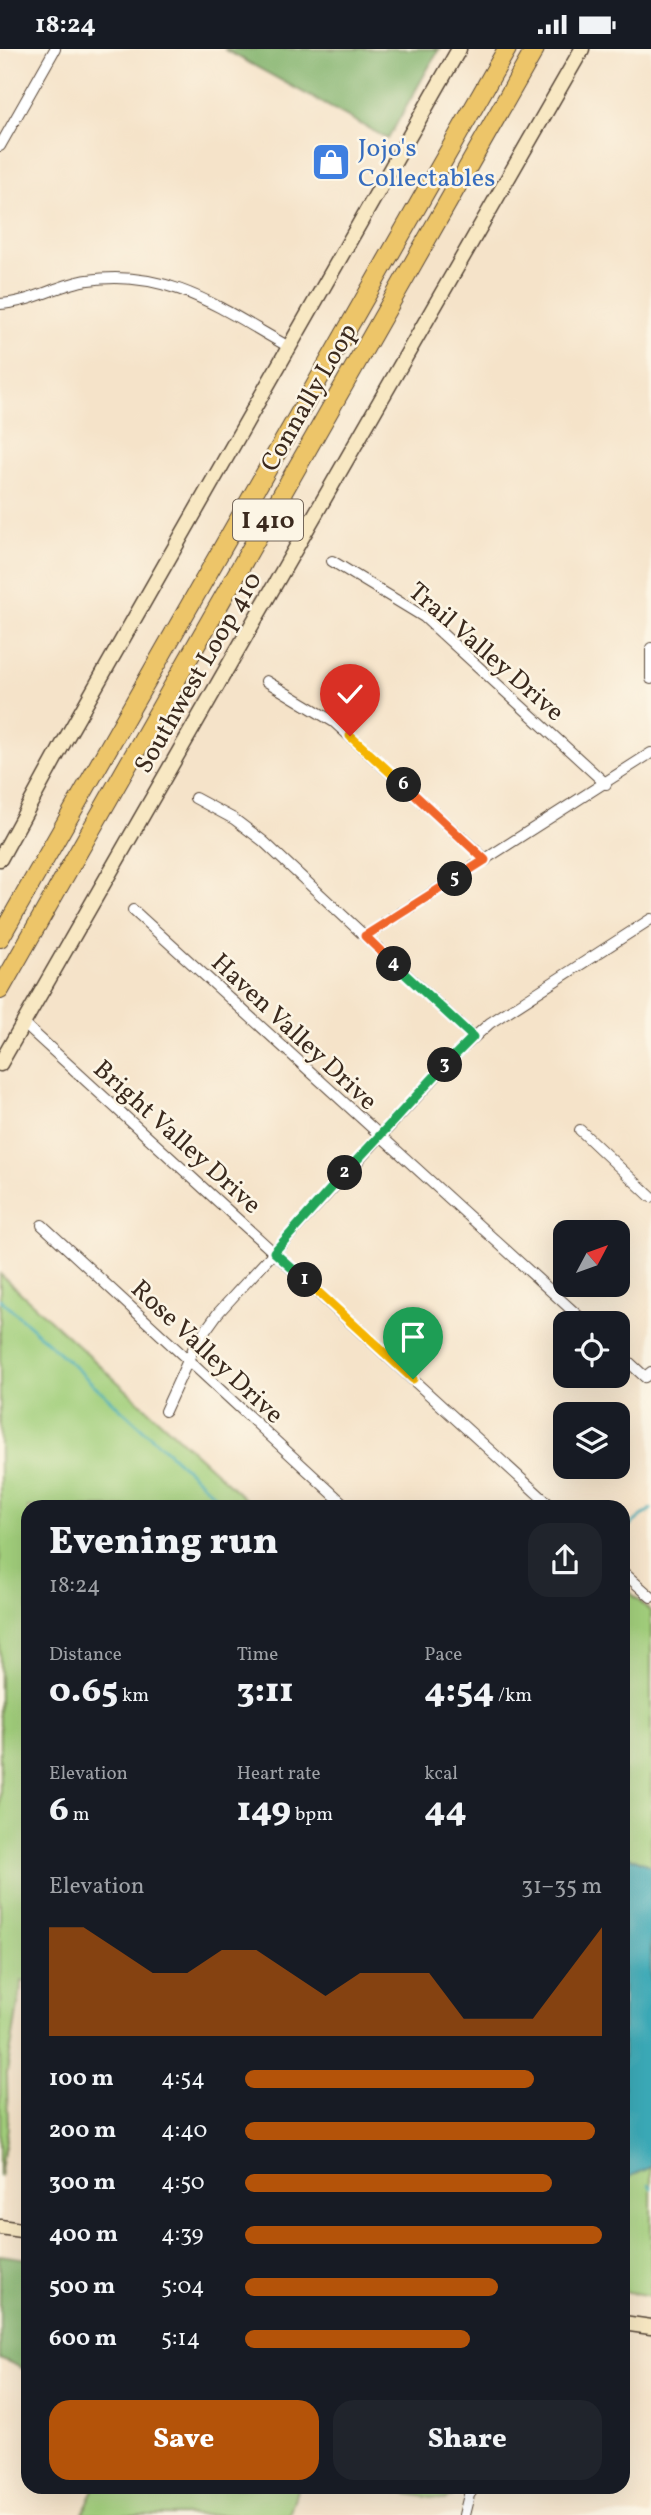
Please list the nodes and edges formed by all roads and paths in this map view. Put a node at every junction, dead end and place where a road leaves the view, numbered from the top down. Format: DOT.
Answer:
graph roads {
  1 [pos="55,49"];
  2 [pos="459,49"];
  3 [pos="507,49"];
  4 [pos="536,49"];
  5 [pos="582,49"];
  6 [pos="0,146"];
  7 [pos="0,304"];
  8 [pos="289,347"];
  9 [pos="332,561"];
  10 [pos="651,648"];
  11 [pos="651,679"];
  12 [pos="266,681"];
  13 [pos="651,753"];
  14 [pos="606,784"];
  15 [pos="195,798"];
  16 [pos="0,859"];
  17 [pos="485,860"];
  18 [pos="133,910"];
  19 [pos="651,919"];
  20 [pos="365,936"];
  21 [pos="0,938"];
  22 [pos="0,990"];
  23 [pos="23,1023"];
  24 [pos="473,1037"];
  25 [pos="0,1064"];
  26 [pos="580,1130"];
  27 [pos="379,1136"];
  28 [pos="651,1198"];
  29 [pos="42,1226"];
  30 [pos="274,1252"];
  31 [pos="573,1311"];
  32 [pos="188,1360"];
  33 [pos="630,1361"];
  34 [pos="648,1374"];
  35 [pos="164,1411"];
  36 [pos="339,1500"];
  37 [pos="544,1500"];
  38 [pos="630,1578"];
  39 [pos="651,1597"];
  40 [pos="0,2227"];
  41 [pos="21,2230"];
  42 [pos="630,2324"];
  43 [pos="651,2327"];
  44 [pos="470,2494"];
  45 [pos="464,2515"];
  1 -- 6 [label="street"];
  2 -- 8 [label="main road"];
  3 -- 21 [label="highway, Connally Loop / I 410"];
  4 -- 22 [label="highway, Connally Loop / I 410"];
  5 -- 23 [label="main road, Southwest Loop 410"];
  7 -- 8 [label="street"];
  8 -- 16 [label="main road"];
  9 -- 14 [label="street, Trail Valley Drive"];
  10 -- 11 [label="street"];
  12 -- 17 [label="street"];
  13 -- 14 [label="street"];
  14 -- 17 [label="street"];
  15 -- 20 [label="street"];
  17 -- 20 [label="street"];
  18 -- 27 [label="street, Haven Valley Drive"];
  19 -- 24 [label="street"];
  20 -- 24 [label="street"];
  23 -- 25 [label="main road, Southwest Loop 410"];
  23 -- 30 [label="street, Bright Valley Drive"];
  24 -- 27 [label="street"];
  26 -- 28 [label="street"];
  27 -- 30 [label="street"];
  27 -- 31 [label="street, Haven Valley Drive"];
  29 -- 32 [label="street, Rose Valley Drive"];
  30 -- 32 [label="street"];
  30 -- 37 [label="street, Bright Valley Drive"];
  32 -- 35 [label="street"];
  32 -- 36 [label="street, Rose Valley Drive"];
  33 -- 34 [label="street"];
  38 -- 39 [label="street"];
  40 -- 41 [label="main road"];
  42 -- 43 [label="main road"];
  44 -- 45 [label="street"];
}
